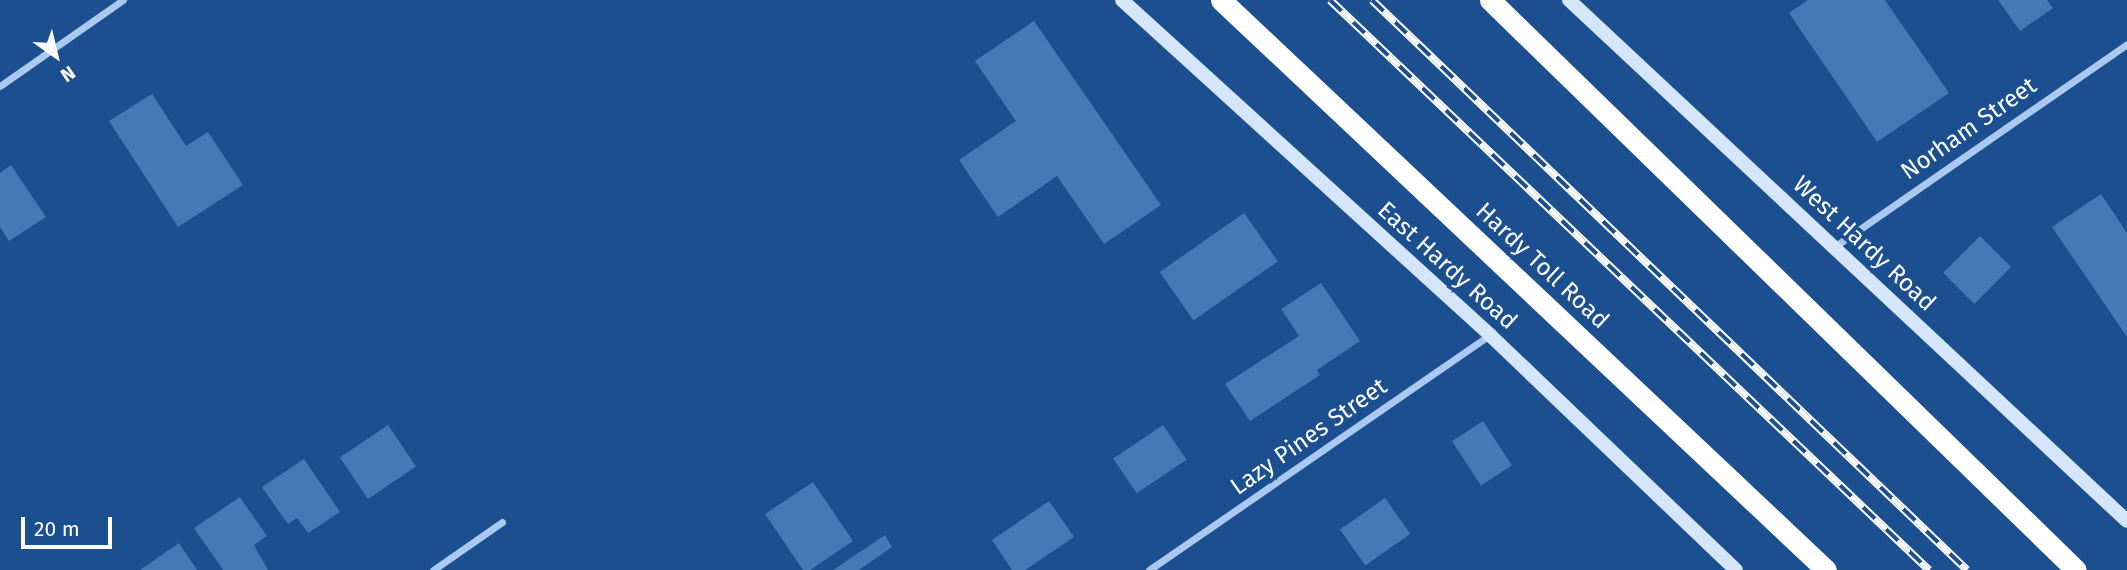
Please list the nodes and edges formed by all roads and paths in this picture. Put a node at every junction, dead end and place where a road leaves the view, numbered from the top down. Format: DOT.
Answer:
graph roads {
  1 [pos="124,0"];
  2 [pos="1122,0"];
  3 [pos="1221,0"];
  4 [pos="1490,0"];
  5 [pos="1569,0"];
  6 [pos="2127,44"];
  7 [pos="0,86"];
  8 [pos="1833,247"];
  9 [pos="1490,335"];
  10 [pos="2127,521"];
  11 [pos="502,522"];
  12 [pos="433,570"];
  13 [pos="1149,570"];
  14 [pos="1737,570"];
  15 [pos="1826,570"];
  16 [pos="2076,570"];
  1 -- 7 [label="street"];
  2 -- 9 [label="main road, East Hardy Road"];
  3 -- 15 [label="highway, Hardy Toll Road"];
  4 -- 16 [label="highway"];
  5 -- 8 [label="main road, West Hardy Road"];
  6 -- 8 [label="street, Norham Street"];
  8 -- 10 [label="main road, West Hardy Road"];
  9 -- 13 [label="street, Lazy Pines Street"];
  9 -- 14 [label="main road, East Hardy Road"];
  11 -- 12 [label="street"];
}
